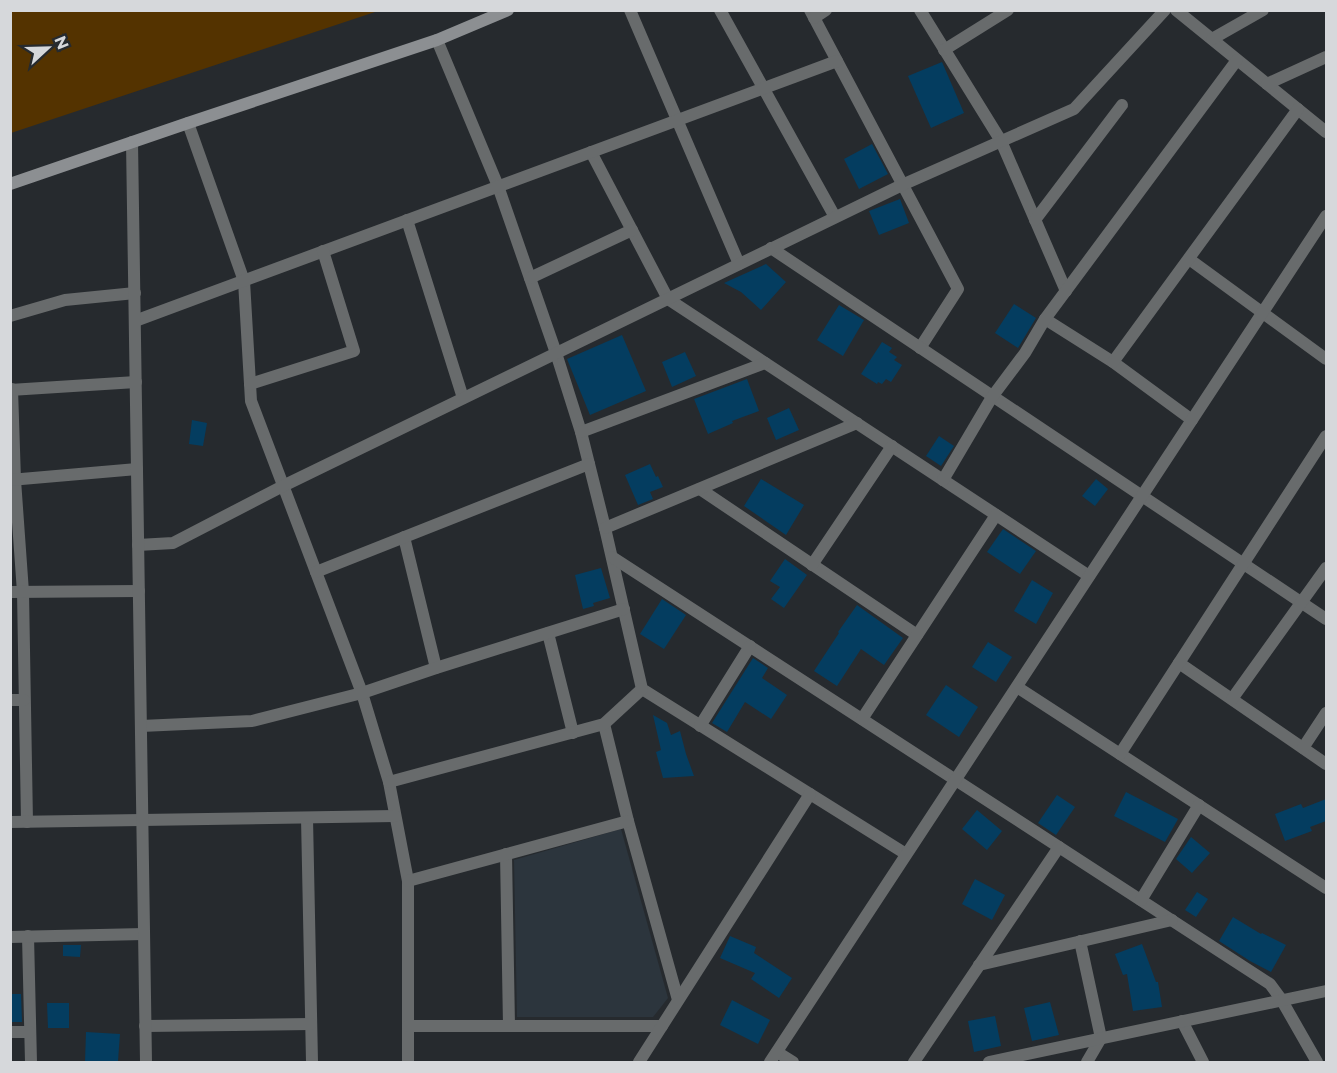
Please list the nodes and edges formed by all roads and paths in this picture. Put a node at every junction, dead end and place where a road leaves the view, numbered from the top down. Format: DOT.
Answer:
graph roads {
  1 [pos="508,10"];
  2 [pos="630,10"];
  3 [pos="720,10"];
  4 [pos="826,10"];
  5 [pos="920,10"];
  6 [pos="1008,10"];
  7 [pos="1165,10"];
  8 [pos="1176,10"];
  9 [pos="1263,10"];
  10 [pos="812,14"];
  11 [pos="1212,39"];
  12 [pos="437,40"];
  13 [pos="944,50"];
  14 [pos="1326,57"];
  15 [pos="1237,60"];
  16 [pos="837,61"];
  17 [pos="1267,84"];
  18 [pos="763,88"];
  19 [pos="1122,105"];
  20 [pos="1298,109"];
  21 [pos="677,120"];
  22 [pos="188,123"];
  23 [pos="1326,132"];
  24 [pos="1001,141"];
  25 [pos="132,142"];
  26 [pos="591,152"];
  27 [pos="10,184"];
  28 [pos="902,185"];
  29 [pos="498,186"];
  30 [pos="1326,216"];
  31 [pos="835,218"];
  32 [pos="407,220"];
  33 [pos="1035,220"];
  34 [pos="632,230"];
  35 [pos="771,248"];
  36 [pos="323,251"];
  37 [pos="1188,259"];
  38 [pos="739,264"];
  39 [pos="530,278"];
  40 [pos="244,281"];
  41 [pos="1066,291"];
  42 [pos="135,293"];
  43 [pos="668,299"];
  44 [pos="1262,313"];
  45 [pos="10,316"];
  46 [pos="1045,319"];
  47 [pos="135,321"];
  48 [pos="920,348"];
  49 [pos="556,353"];
  50 [pos="1326,359"];
  51 [pos="1113,362"];
  52 [pos="765,363"];
  53 [pos="136,382"];
  54 [pos="250,384"];
  55 [pos="11,389"];
  56 [pos="993,397"];
  57 [pos="463,398"];
  58 [pos="1192,420"];
  59 [pos="857,423"];
  60 [pos="581,432"];
  61 [pos="1326,436"];
  62 [pos="892,446"];
  63 [pos="589,464"];
  64 [pos="137,469"];
  65 [pos="13,480"];
  66 [pos="943,480"];
  67 [pos="283,486"];
  68 [pos="700,489"];
  69 [pos="1142,496"];
  70 [pos="996,515"];
  71 [pos="605,528"];
  72 [pos="404,537"];
  73 [pos="138,545"];
  74 [pos="612,556"];
  75 [pos="1244,564"];
  76 [pos="812,565"];
  77 [pos="1326,568"];
  78 [pos="316,572"];
  79 [pos="1089,576"];
  80 [pos="139,591"];
  81 [pos="16,592"];
  82 [pos="1302,602"];
  83 [pos="624,609"];
  84 [pos="1326,619"];
  85 [pos="548,633"];
  86 [pos="917,635"];
  87 [pos="750,646"];
  88 [pos="1179,663"];
  89 [pos="436,668"];
  90 [pos="1017,687"];
  91 [pos="642,689"];
  92 [pos="362,693"];
  93 [pos="1232,699"];
  94 [pos="10,700"];
  95 [pos="24,700"];
  96 [pos="1326,713"];
  97 [pos="862,719"];
  98 [pos="604,724"];
  99 [pos="141,726"];
  100 [pos="700,726"];
  101 [pos="573,733"];
  102 [pos="1303,748"];
  103 [pos="1120,753"];
  104 [pos="1326,764"];
  105 [pos="956,780"];
  106 [pos="389,782"];
  107 [pos="810,794"];
  108 [pos="1199,805"];
  109 [pos="395,816"];
  110 [pos="307,818"];
  111 [pos="142,820"];
  112 [pos="628,821"];
  113 [pos="10,822"];
  114 [pos="27,822"];
  115 [pos="1059,847"];
  116 [pos="506,854"];
  117 [pos="906,854"];
  118 [pos="408,881"];
  119 [pos="1326,888"];
  120 [pos="1141,900"];
  121 [pos="1172,920"];
  122 [pos="144,934"];
  123 [pos="28,936"];
  124 [pos="10,937"];
  125 [pos="1080,941"];
  126 [pos="979,965"];
  127 [pos="1326,991"];
  128 [pos="1281,999"];
  129 [pos="678,1000"];
  130 [pos="1182,1021"];
  131 [pos="311,1024"];
  132 [pos="145,1026"];
  133 [pos="408,1026"];
  134 [pos="509,1026"];
  135 [pos="662,1026"];
  136 [pos="10,1032"];
  137 [pos="30,1032"];
  138 [pos="1101,1038"];
  139 [pos="773,1057"];
  140 [pos="31,1062"];
  141 [pos="146,1062"];
  142 [pos="312,1062"];
  143 [pos="408,1062"];
  144 [pos="639,1062"];
  145 [pos="793,1062"];
  146 [pos="914,1062"];
  147 [pos="989,1062"];
  148 [pos="1087,1062"];
  149 [pos="1203,1062"];
  150 [pos="1317,1062"];
  1 -- 12 [label="main road"];
  2 -- 21 [label="street"];
  3 -- 18 [label="street"];
  4 -- 10 [label="street"];
  5 -- 13 [label="street"];
  6 -- 13 [label="street"];
  7 -- 24 [label="street"];
  8 -- 11 [label="street"];
  9 -- 11 [label="street"];
  10 -- 16 [label="street"];
  11 -- 15 [label="street"];
  12 -- 22 [label="main road"];
  12 -- 29 [label="street"];
  13 -- 24 [label="street"];
  14 -- 17 [label="street"];
  15 -- 17 [label="street"];
  15 -- 41 [label="street"];
  16 -- 18 [label="street"];
  16 -- 28 [label="street"];
  17 -- 20 [label="street"];
  18 -- 21 [label="street"];
  18 -- 31 [label="street"];
  19 -- 33 [label="street"];
  20 -- 23 [label="street"];
  20 -- 37 [label="street"];
  21 -- 26 [label="street"];
  21 -- 38 [label="street"];
  22 -- 25 [label="main road"];
  22 -- 40 [label="street"];
  24 -- 28 [label="street"];
  24 -- 33 [label="street"];
  25 -- 27 [label="main road"];
  25 -- 42 [label="street"];
  26 -- 29 [label="street"];
  26 -- 34 [label="street"];
  28 -- 31 [label="street"];
  28 -- 48 [label="street"];
  29 -- 32 [label="street"];
  29 -- 39 [label="street"];
  30 -- 44 [label="street"];
  31 -- 35 [label="street"];
  32 -- 36 [label="street"];
  32 -- 57 [label="street"];
  33 -- 41 [label="street"];
  34 -- 39 [label="street"];
  34 -- 43 [label="street"];
  35 -- 38 [label="street"];
  35 -- 48 [label="street"];
  36 -- 40 [label="street"];
  36 -- 54 [label="street"];
  37 -- 44 [label="street"];
  37 -- 51 [label="street"];
  38 -- 43 [label="street"];
  39 -- 49 [label="street"];
  40 -- 47 [label="street"];
  40 -- 54 [label="street"];
  41 -- 46 [label="street"];
  42 -- 45 [label="street"];
  42 -- 47 [label="street"];
  43 -- 49 [label="street"];
  43 -- 52 [label="street"];
  44 -- 50 [label="street"];
  44 -- 58 [label="street"];
  46 -- 51 [label="street"];
  46 -- 56 [label="street"];
  47 -- 53 [label="street"];
  48 -- 56 [label="street"];
  49 -- 57 [label="street"];
  49 -- 60 [label="street"];
  51 -- 58 [label="street"];
  52 -- 59 [label="street"];
  52 -- 60 [label="street"];
  53 -- 55 [label="street"];
  53 -- 64 [label="street"];
  54 -- 67 [label="street"];
  55 -- 65 [label="street"];
  56 -- 66 [label="street"];
  56 -- 69 [label="street"];
  57 -- 67 [label="street"];
  58 -- 69 [label="street"];
  59 -- 62 [label="street"];
  59 -- 68 [label="street"];
  60 -- 63 [label="street"];
  61 -- 75 [label="street"];
  62 -- 66 [label="street"];
  62 -- 76 [label="street"];
  63 -- 71 [label="street"];
  63 -- 72 [label="street"];
  64 -- 65 [label="street"];
  64 -- 73 [label="street"];
  65 -- 81 [label="street"];
  66 -- 70 [label="street"];
  67 -- 73 [label="street"];
  67 -- 78 [label="street"];
  68 -- 71 [label="street"];
  68 -- 76 [label="street"];
  69 -- 75 [label="street"];
  69 -- 79 [label="street"];
  70 -- 79 [label="street"];
  70 -- 86 [label="street"];
  71 -- 74 [label="street"];
  72 -- 78 [label="street"];
  72 -- 89 [label="street"];
  73 -- 80 [label="street"];
  74 -- 83 [label="street"];
  74 -- 87 [label="street"];
  75 -- 82 [label="street"];
  75 -- 88 [label="street"];
  76 -- 86 [label="street"];
  77 -- 82 [label="street"];
  78 -- 92 [label="street"];
  79 -- 90 [label="street"];
  80 -- 81 [label="street"];
  80 -- 99 [label="street"];
  81 -- 95 [label="street"];
  82 -- 84 [label="street"];
  82 -- 93 [label="street"];
  83 -- 85 [label="street"];
  83 -- 91 [label="street"];
  85 -- 89 [label="street"];
  85 -- 101 [label="street"];
  86 -- 97 [label="street"];
  87 -- 97 [label="street"];
  87 -- 100 [label="street"];
  88 -- 93 [label="street"];
  88 -- 103 [label="street"];
  89 -- 92 [label="street"];
  90 -- 103 [label="street"];
  90 -- 105 [label="street"];
  91 -- 98 [label="street"];
  91 -- 100 [label="street"];
  92 -- 99 [label="street"];
  92 -- 106 [label="street"];
  93 -- 102 [label="street"];
  94 -- 95 [label="street"];
  95 -- 114 [label="street"];
  96 -- 102 [label="street"];
  97 -- 105 [label="street"];
  98 -- 101 [label="street"];
  98 -- 112 [label="street"];
  99 -- 111 [label="street"];
  100 -- 107 [label="street"];
  101 -- 106 [label="street"];
  102 -- 104 [label="street"];
  103 -- 108 [label="street"];
  105 -- 115 [label="street"];
  105 -- 117 [label="street"];
  106 -- 109 [label="street"];
  107 -- 117 [label="street"];
  107 -- 129 [label="street"];
  108 -- 119 [label="street"];
  108 -- 120 [label="street"];
  109 -- 110 [label="street"];
  109 -- 118 [label="street"];
  110 -- 111 [label="street"];
  110 -- 131 [label="street"];
  111 -- 114 [label="street"];
  111 -- 122 [label="street"];
  112 -- 116 [label="street"];
  112 -- 129 [label="street"];
  113 -- 114 [label="street"];
  115 -- 120 [label="street"];
  115 -- 126 [label="street"];
  116 -- 118 [label="street"];
  116 -- 134 [label="street"];
  117 -- 139 [label="street"];
  118 -- 133 [label="street"];
  120 -- 121 [label="street"];
  121 -- 125 [label="street"];
  121 -- 128 [label="street"];
  122 -- 123 [label="street"];
  122 -- 132 [label="street"];
  123 -- 124 [label="street"];
  123 -- 137 [label="street"];
  125 -- 126 [label="street"];
  125 -- 138 [label="street"];
  126 -- 146 [label="street"];
  127 -- 128 [label="street"];
  128 -- 130 [label="street"];
  128 -- 150 [label="street"];
  129 -- 135 [label="street"];
  130 -- 138 [label="street"];
  130 -- 149 [label="street"];
  131 -- 132 [label="street"];
  131 -- 142 [label="street"];
  132 -- 141 [label="street"];
  133 -- 134 [label="street"];
  133 -- 143 [label="street"];
  134 -- 135 [label="street"];
  135 -- 144 [label="street"];
  136 -- 137 [label="street"];
  137 -- 140 [label="street"];
  138 -- 147 [label="street"];
  138 -- 148 [label="street"];
  139 -- 145 [label="street"];
}
